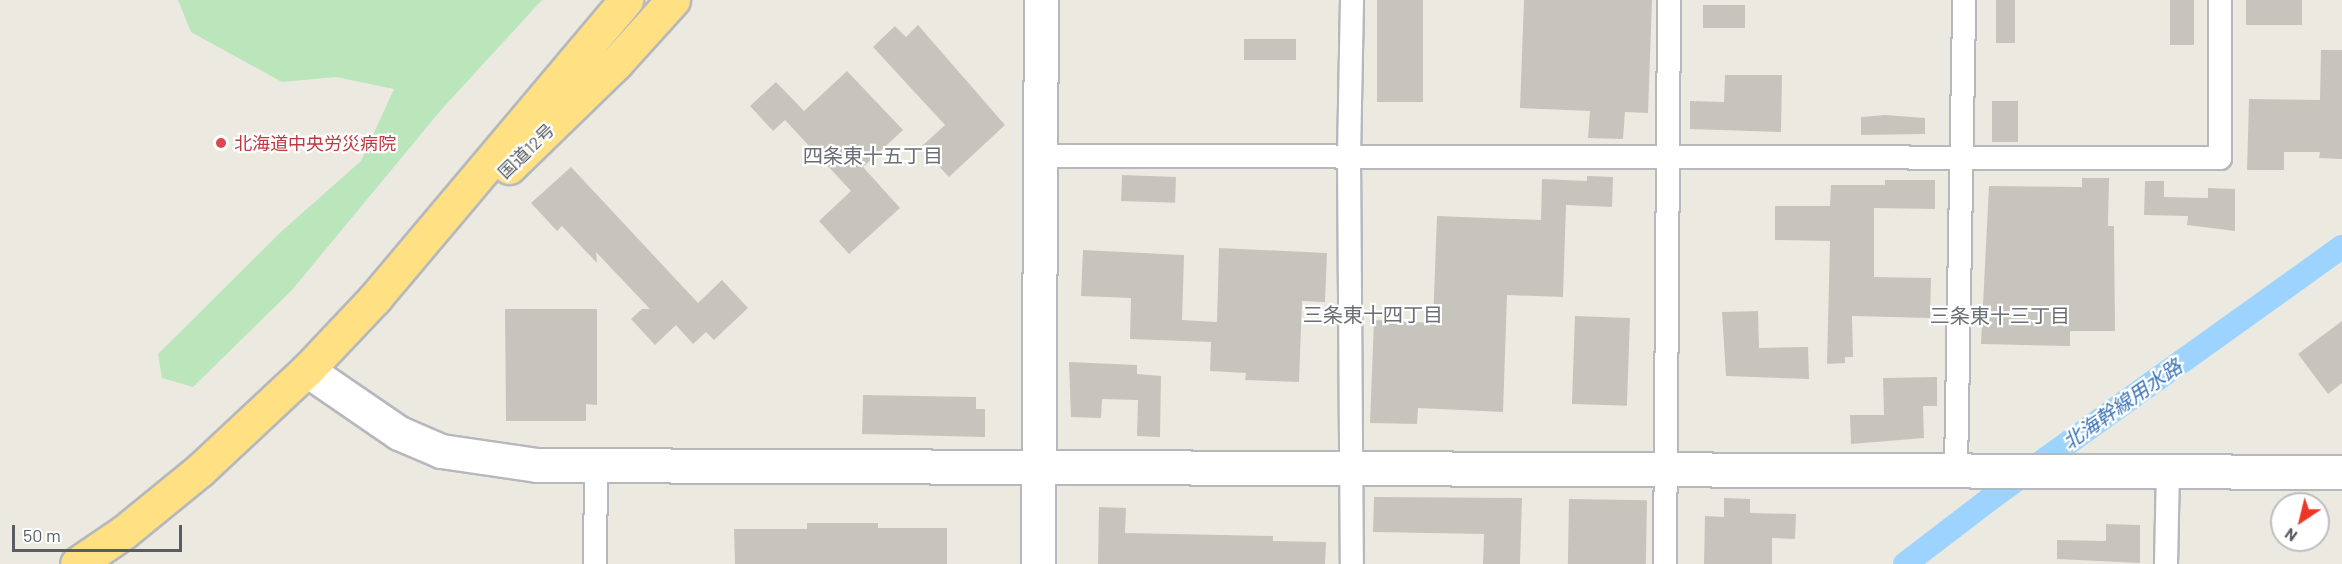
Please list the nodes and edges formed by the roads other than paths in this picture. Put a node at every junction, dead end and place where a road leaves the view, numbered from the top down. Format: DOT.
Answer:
graph roads {
  1 [pos="626,0"];
  2 [pos="673,0"];
  3 [pos="1041,0"];
  4 [pos="1352,0"];
  5 [pos="1669,0"];
  6 [pos="1964,0"];
  7 [pos="2220,0"];
  8 [pos="1349,155"];
  9 [pos="1042,156"];
  10 [pos="1666,157"];
  11 [pos="1960,160"];
  12 [pos="375,298"];
  13 [pos="307,370"];
  14 [pos="597,465"];
  15 [pos="1039,465"];
  16 [pos="1352,467"];
  17 [pos="1665,469"];
  18 [pos="1956,469"];
  19 [pos="2168,471"];
  20 [pos="2342,472"];
  21 [pos="77,564"];
  22 [pos="595,564"];
  23 [pos="1038,564"];
  24 [pos="1352,564"];
  25 [pos="1665,564"];
  26 [pos="2166,564"];
  1 -- 12 [label="highway, 国道12号"];
  2 -- 12 [label="highway, 国道12号"];
  3 -- 9 [label="street"];
  4 -- 8 [label="street"];
  5 -- 10 [label="street"];
  6 -- 11 [label="street"];
  7 -- 11 [label="street"];
  8 -- 9 [label="street"];
  8 -- 10 [label="street"];
  8 -- 16 [label="street"];
  9 -- 15 [label="street"];
  10 -- 11 [label="street"];
  10 -- 17 [label="street"];
  11 -- 18 [label="street"];
  12 -- 13 [label="highway, 国道12号"];
  13 -- 14 [label="street"];
  13 -- 21 [label="highway, 国道12号"];
  14 -- 15 [label="street"];
  14 -- 22 [label="street"];
  15 -- 16 [label="street"];
  15 -- 23 [label="street"];
  16 -- 17 [label="street"];
  16 -- 24 [label="street"];
  17 -- 18 [label="street"];
  17 -- 25 [label="street"];
  18 -- 19 [label="street"];
  19 -- 20 [label="street"];
  19 -- 26 [label="street"];
}
